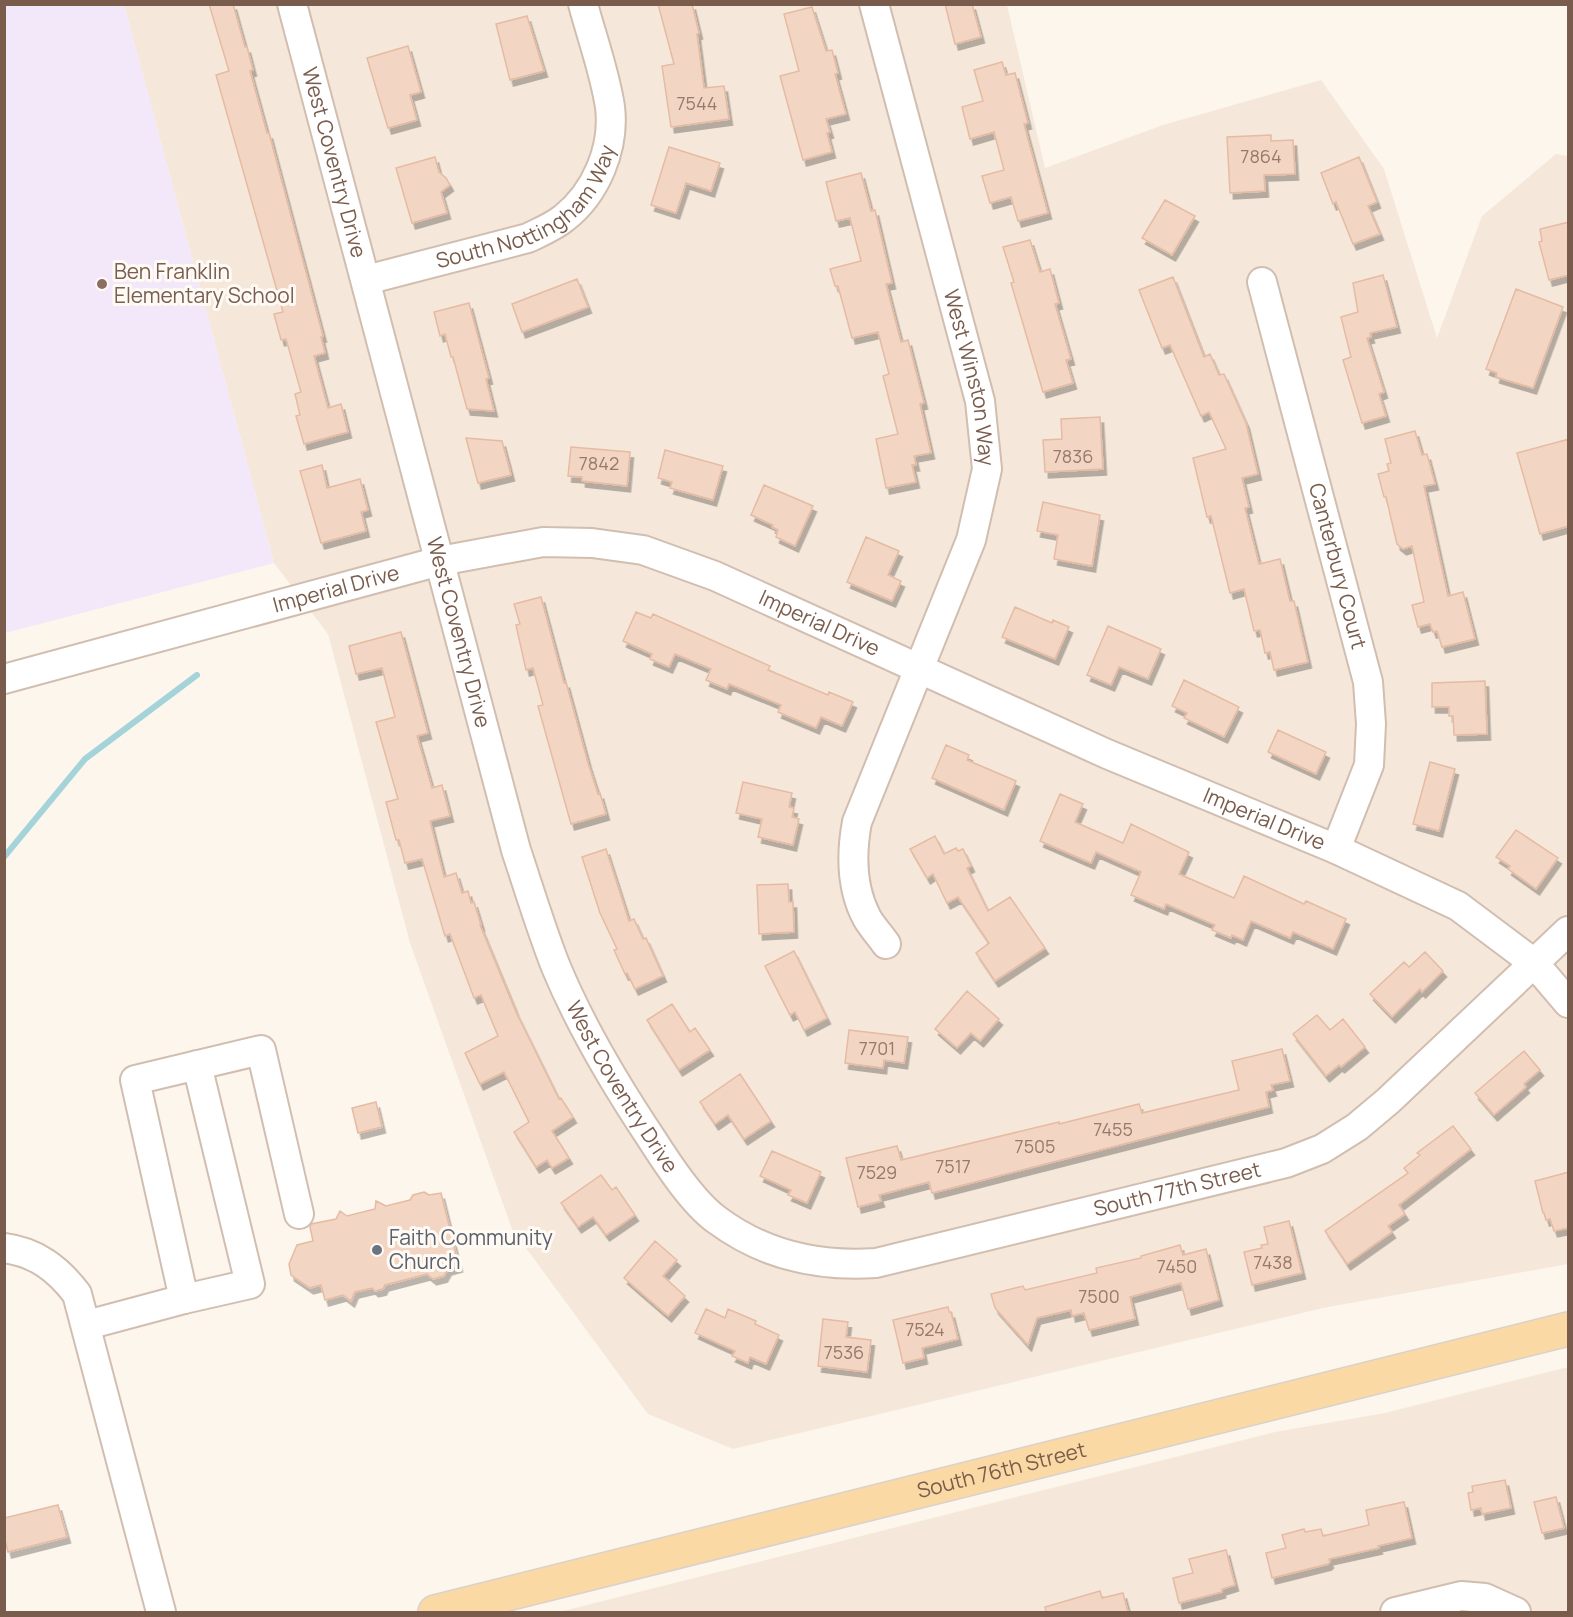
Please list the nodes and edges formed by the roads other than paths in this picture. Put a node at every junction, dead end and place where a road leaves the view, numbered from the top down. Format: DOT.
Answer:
graph roads {
  1 [pos="292,4"];
  2 [pos="583,4"];
  3 [pos="874,4"];
  4 [pos="366,280"];
  5 [pos="1262,282"];
  6 [pos="440,561"];
  7 [pos="920,669"];
  8 [pos="4,679"];
  9 [pos="1336,849"];
  10 [pos="1569,932"];
  11 [pos="886,944"];
  12 [pos="1534,963"];
  13 [pos="1569,1003"];
  14 [pos="197,1065"];
  15 [pos="299,1214"];
  16 [pos="715,1219"];
  17 [pos="4,1248"];
  18 [pos="184,1299"];
  19 [pos="87,1325"];
  20 [pos="1569,1329"];
  21 [pos="506,1604"];
  22 [pos="160,1612"];
  23 [pos="435,1612"];
  24 [pos="1395,1612"];
  25 [pos="1516,1612"];
  1 -- 4 [label="street, West Coventry Drive"];
  2 -- 4 [label="street, South Nottingham Way"];
  3 -- 7 [label="street, West Winston Way"];
  4 -- 6 [label="street, West Coventry Drive"];
  5 -- 9 [label="street, Canterbury Court"];
  6 -- 7 [label="street, Imperial Drive"];
  6 -- 8 [label="street, Imperial Drive"];
  6 -- 16 [label="street, West Coventry Drive"];
  7 -- 9 [label="street, Imperial Drive"];
  7 -- 11 [label="street, West Winston Way"];
  9 -- 12 [label="street, Imperial Drive"];
  10 -- 12 [label="street, South 77th Street"];
  12 -- 13 [label="street, Imperial Drive"];
  12 -- 16 [label="street, South 77th Street"];
  14 -- 15 [label="street"];
  14 -- 18 [label="street"];
  14 -- 18 [label="street"];
  17 -- 19 [label="street"];
  18 -- 19 [label="street"];
  19 -- 22 [label="street"];
  20 -- 21 [label="main road, South 76th Street"];
  21 -- 23 [label="main road, South 76th Street"];
  24 -- 25 [label="street"];
}
